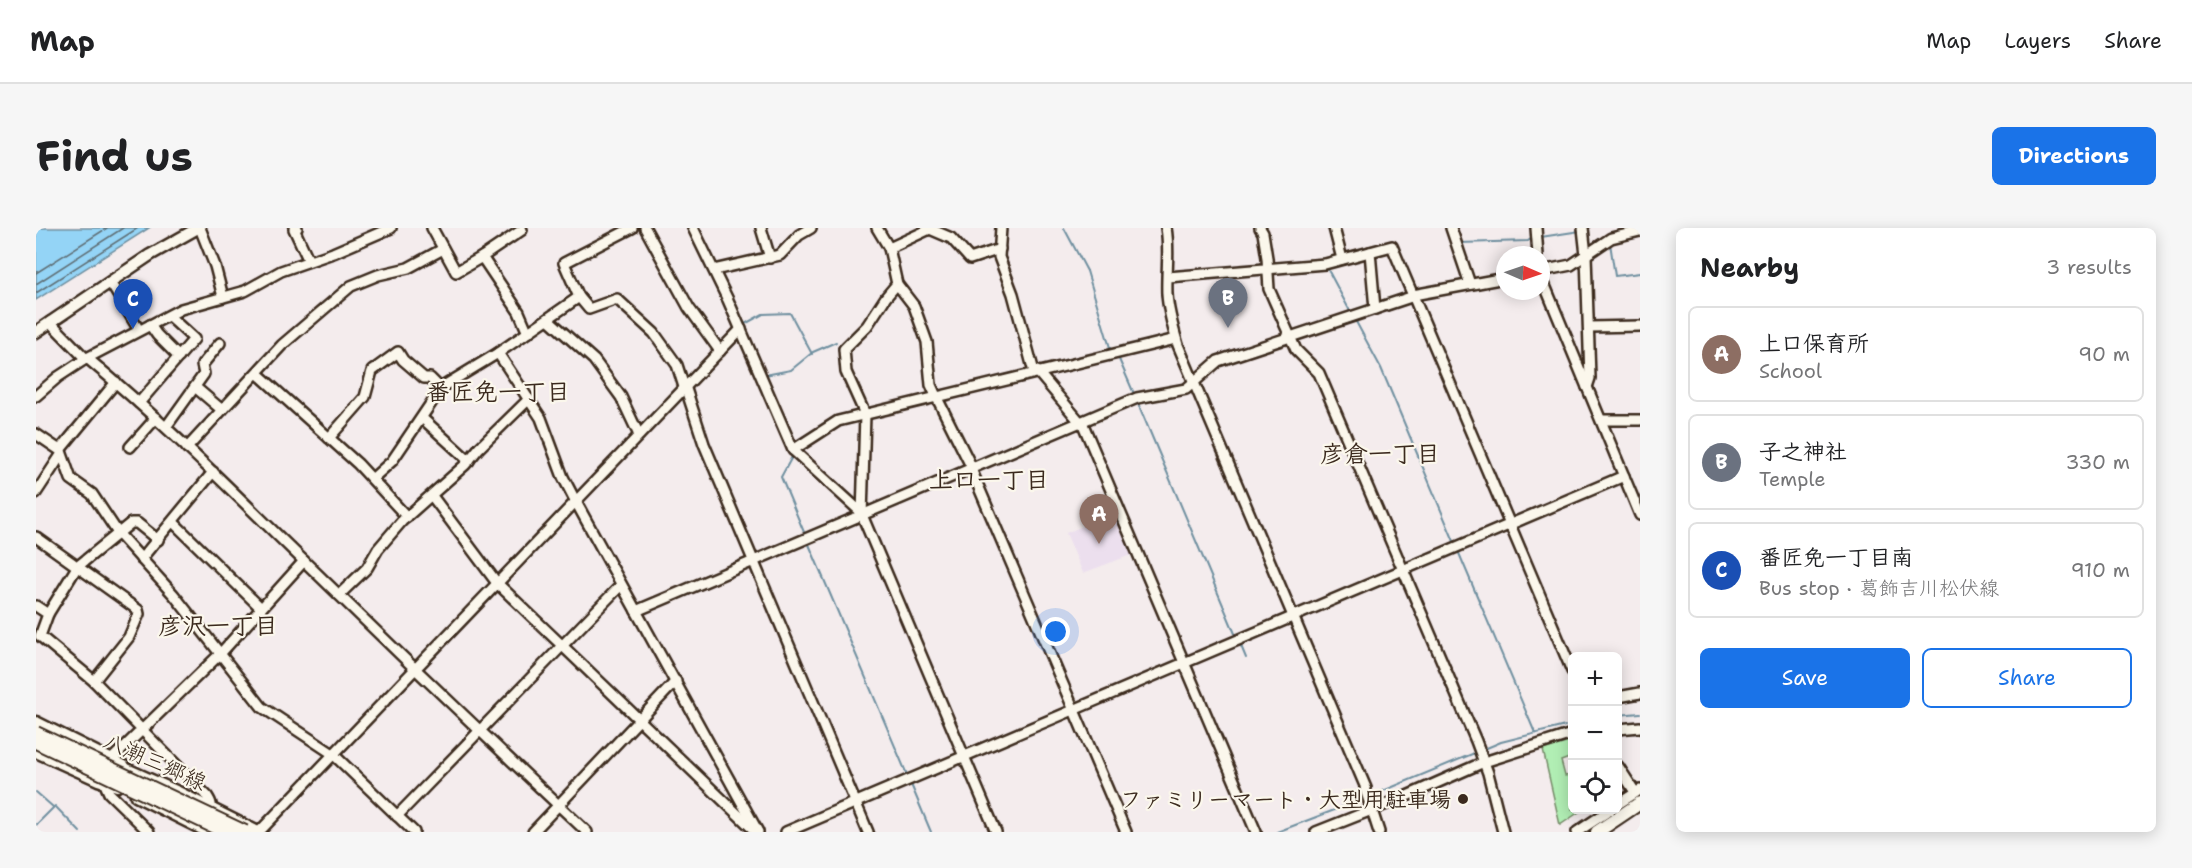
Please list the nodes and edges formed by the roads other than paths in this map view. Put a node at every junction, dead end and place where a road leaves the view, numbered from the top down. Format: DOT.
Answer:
graph roads {
  1 [pos="199,228"];
  2 [pos="297,228"];
  3 [pos="391,228"];
  4 [pos="432,228"];
  5 [pos="632,228"];
  6 [pos="645,228"];
  7 [pos="693,228"];
  8 [pos="761,228"];
  9 [pos="811,228"];
  10 [pos="877,228"];
  11 [pos="1001,228"];
  12 [pos="1166,228"];
  13 [pos="1260,228"];
  14 [pos="1334,228"];
  15 [pos="1451,228"];
  16 [pos="1536,228"];
  17 [pos="1583,228"];
  18 [pos="520,229"];
  19 [pos="1640,231"];
  20 [pos="1537,246"];
  21 [pos="889,248"];
  22 [pos="443,249"];
  23 [pos="1000,249"];
  24 [pos="1370,252"];
  25 [pos="1586,255"];
  26 [pos="482,257"];
  27 [pos="770,258"];
  28 [pos="1342,259"];
  29 [pos="309,261"];
  30 [pos="1268,269"];
  31 [pos="714,270"];
  32 [pos="1550,271"];
  33 [pos="1168,278"];
  34 [pos="1496,280"];
  35 [pos="110,282"];
  36 [pos="897,284"];
  37 [pos="1470,284"];
  38 [pos="1550,295"];
  39 [pos="1413,296"];
  40 [pos="223,297"];
  41 [pos="579,297"];
  42 [pos="1375,309"];
  43 [pos="169,316"];
  44 [pos="548,319"];
  45 [pos="50,322"];
  46 [pos="150,325"];
  47 [pos="1640,326"];
  48 [pos="1589,327"];
  49 [pos="741,329"];
  50 [pos="139,330"];
  51 [pos="36,332"];
  52 [pos="528,333"];
  53 [pos="1290,338"];
  54 [pos="1176,339"];
  55 [pos="219,344"];
  56 [pos="720,351"];
  57 [pos="498,354"];
  58 [pos="179,357"];
  59 [pos="86,358"];
  60 [pos="1036,372"];
  61 [pos="257,373"];
  62 [pos="116,382"];
  63 [pos="1193,384"];
  64 [pos="195,387"];
  65 [pos="685,387"];
  66 [pos="1587,387"];
  67 [pos="441,389"];
  68 [pos="36,396"];
  69 [pos="936,396"];
  70 [pos="529,399"];
  71 [pos="139,403"];
  72 [pos="222,410"];
  73 [pos="865,414"];
  74 [pos="156,418"];
  75 [pos="422,418"];
  76 [pos="1602,420"];
  77 [pos="1640,420"];
  78 [pos="1081,422"];
  79 [pos="166,427"];
  80 [pos="36,434"];
  81 [pos="639,435"];
  82 [pos="329,438"];
  83 [pos="130,447"];
  84 [pos="187,448"];
  85 [pos="793,450"];
  86 [pos="61,452"];
  87 [pos="469,461"];
  88 [pos="971,469"];
  89 [pos="213,472"];
  90 [pos="1624,476"];
  91 [pos="373,478"];
  92 [pos="1630,489"];
  93 [pos="1640,489"];
  94 [pos="36,493"];
  95 [pos="432,496"];
  96 [pos="576,502"];
  97 [pos="862,515"];
  98 [pos="1640,515"];
  99 [pos="407,517"];
  100 [pos="173,522"];
  101 [pos="1511,524"];
  102 [pos="118,533"];
  103 [pos="36,537"];
  104 [pos="158,540"];
  105 [pos="141,559"];
  106 [pos="304,561"];
  107 [pos="753,561"];
  108 [pos="77,567"];
  109 [pos="1403,570"];
  110 [pos="497,583"];
  111 [pos="621,585"];
  112 [pos="339,595"];
  113 [pos="36,606"];
  114 [pos="261,608"];
  115 [pos="636,611"];
  116 [pos="48,614"];
  117 [pos="1293,617"];
  118 [pos="563,646"];
  119 [pos="220,654"];
  120 [pos="1568,661"];
  121 [pos="1183,663"];
  122 [pos="415,669"];
  123 [pos="94,681"];
  124 [pos="676,681"];
  125 [pos="1640,693"];
  126 [pos="1622,697"];
  127 [pos="1074,710"];
  128 [pos="640,720"];
  129 [pos="36,722"];
  130 [pos="36,727"];
  131 [pos="1640,727"];
  132 [pos="1622,729"];
  133 [pos="142,730"];
  134 [pos="480,731"];
  135 [pos="36,733"];
  136 [pos="1568,735"];
  137 [pos="36,742"];
  138 [pos="36,750"];
  139 [pos="333,754"];
  140 [pos="963,756"];
  141 [pos="112,759"];
  142 [pos="1484,762"];
  143 [pos="135,773"];
  144 [pos="1622,773"];
  145 [pos="104,782"];
  146 [pos="1622,785"];
  147 [pos="117,786"];
  148 [pos="1624,788"];
  149 [pos="1638,795"];
  150 [pos="1622,801"];
  151 [pos="856,802"];
  152 [pos="558,805"];
  153 [pos="212,808"];
  154 [pos="1373,810"];
  155 [pos="1612,815"];
  156 [pos="398,816"];
  157 [pos="149,832"];
  158 [pos="207,832"];
  159 [pos="225,832"];
  160 [pos="244,832"];
  161 [pos="258,832"];
  162 [pos="414,832"];
  163 [pos="532,832"];
  164 [pos="586,832"];
  165 [pos="757,832"];
  166 [pos="786,832"];
  167 [pos="868,832"];
  168 [pos="996,832"];
  169 [pos="1126,832"];
  170 [pos="1256,832"];
  171 [pos="1316,832"];
  172 [pos="1379,832"];
  173 [pos="1503,832"];
  174 [pos="1577,832"];
  175 [pos="1600,832"];
  1 -- 35 [label="main road"];
  1 -- 40 [label="street"];
  2 -- 29 [label="street"];
  3 -- 29 [label="street"];
  4 -- 22 [label="street"];
  5 -- 41 [label="street"];
  6 -- 56 [label="street"];
  7 -- 31 [label="street"];
  8 -- 27 [label="street"];
  9 -- 27 [label="street"];
  10 -- 21 [label="street"];
  11 -- 23 [label="street"];
  12 -- 33 [label="street"];
  13 -- 30 [label="street"];
  14 -- 28 [label="street"];
  15 -- 37 [label="street"];
  16 -- 20 [label="street"];
  17 -- 25 [label="street"];
  18 -- 26 [label="street"];
  19 -- 25 [label="street"];
  21 -- 23 [label="street"];
  21 -- 36 [label="street"];
  22 -- 26 [label="street"];
  22 -- 61 [label="street"];
  23 -- 60 [label="street"];
  24 -- 28 [label="street"];
  24 -- 39 [label="street"];
  24 -- 42 [label="street"];
  25 -- 32 [label="street"];
  25 -- 48 [label="street"];
  26 -- 52 [label="street"];
  27 -- 31 [label="street"];
  28 -- 30 [label="street"];
  29 -- 40 [label="street"];
  30 -- 33 [label="street"];
  30 -- 53 [label="street"];
  31 -- 49 [label="street"];
  33 -- 54 [label="street"];
  34 -- 37 [label="street"];
  35 -- 45 [label="main road"];
  35 -- 50 [label="street"];
  36 -- 69 [label="street"];
  36 -- 73 [label="street"];
  37 -- 39 [label="street"];
  38 -- 66 [label="street"];
  39 -- 42 [label="street"];
  39 -- 101 [label="street"];
  40 -- 43 [label="street"];
  41 -- 44 [label="street"];
  41 -- 65 [label="street"];
  42 -- 53 [label="street"];
  43 -- 46 [label="street"];
  43 -- 58 [label="street"];
  44 -- 52 [label="street"];
  44 -- 81 [label="street"];
  45 -- 51 [label="main road"];
  45 -- 59 [label="street"];
  46 -- 50 [label="street"];
  46 -- 58 [label="street"];
  47 -- 48 [label="street"];
  48 -- 66 [label="street"];
  49 -- 56 [label="street"];
  49 -- 85 [label="street"];
  50 -- 59 [label="street"];
  52 -- 57 [label="street"];
  53 -- 63 [label="street"];
  53 -- 109 [label="street"];
  54 -- 60 [label="street"];
  54 -- 63 [label="street"];
  55 -- 64 [label="street"];
  56 -- 65 [label="street"];
  57 -- 67 [label="street"];
  57 -- 70 [label="street"];
  58 -- 71 [label="street"];
  59 -- 62 [label="street"];
  59 -- 68 [label="street"];
  60 -- 69 [label="street"];
  60 -- 78 [label="street"];
  61 -- 72 [label="street"];
  61 -- 82 [label="street"];
  62 -- 71 [label="street"];
  62 -- 86 [label="street"];
  63 -- 78 [label="street"];
  63 -- 117 [label="street"];
  64 -- 72 [label="street"];
  64 -- 79 [label="street"];
  65 -- 81 [label="street"];
  65 -- 107 [label="street"];
  66 -- 76 [label="street"];
  67 -- 75 [label="street"];
  67 -- 82 [label="street"];
  69 -- 73 [label="street"];
  69 -- 88 [label="street"];
  70 -- 87 [label="street"];
  70 -- 96 [label="street"];
  71 -- 74 [label="street"];
  72 -- 84 [label="street"];
  73 -- 85 [label="street"];
  73 -- 97 [label="street"];
  74 -- 79 [label="street"];
  74 -- 83 [label="street"];
  75 -- 87 [label="street"];
  75 -- 91 [label="street"];
  76 -- 77 [label="street"];
  76 -- 90 [label="street"];
  78 -- 88 [label="street"];
  78 -- 121 [label="street"];
  79 -- 84 [label="street"];
  80 -- 86 [label="street"];
  81 -- 96 [label="street"];
  82 -- 91 [label="street"];
  84 -- 89 [label="street"];
  85 -- 97 [label="street"];
  86 -- 94 [label="street"];
  86 -- 102 [label="street"];
  87 -- 95 [label="street"];
  88 -- 97 [label="street"];
  88 -- 127 [label="street"];
  89 -- 100 [label="street"];
  89 -- 106 [label="street"];
  90 -- 92 [label="street"];
  90 -- 101 [label="street"];
  91 -- 99 [label="street"];
  92 -- 93 [label="street"];
  92 -- 98 [label="street"];
  95 -- 99 [label="street"];
  95 -- 110 [label="street"];
  96 -- 110 [label="street"];
  96 -- 111 [label="street"];
  97 -- 107 [label="street"];
  97 -- 140 [label="street"];
  99 -- 112 [label="street"];
  100 -- 104 [label="street"];
  100 -- 114 [label="street"];
  101 -- 109 [label="street"];
  101 -- 120 [label="street"];
  102 -- 104 [label="street"];
  102 -- 105 [label="street"];
  102 -- 108 [label="street"];
  103 -- 108 [label="street"];
  104 -- 105 [label="street"];
  105 -- 119 [label="street"];
  106 -- 112 [label="street"];
  106 -- 114 [label="street"];
  107 -- 115 [label="street"];
  107 -- 151 [label="street"];
  108 -- 116 [label="street"];
  108 -- 123 [label="street"];
  109 -- 117 [label="street"];
  109 -- 142 [label="street"];
  110 -- 118 [label="street"];
  110 -- 122 [label="street"];
  111 -- 115 [label="street"];
  111 -- 118 [label="street"];
  112 -- 122 [label="street"];
  113 -- 116 [label="street"];
  114 -- 119 [label="street"];
  115 -- 124 [label="street"];
  116 -- 123 [label="street"];
  117 -- 121 [label="street"];
  117 -- 154 [label="street"];
  118 -- 128 [label="street"];
  118 -- 134 [label="street"];
  119 -- 133 [label="street"];
  119 -- 139 [label="street"];
  121 -- 127 [label="street"];
  121 -- 170 [label="street"];
  122 -- 134 [label="street"];
  122 -- 139 [label="street"];
  123 -- 133 [label="street"];
  124 -- 128 [label="street"];
  124 -- 165 [label="street"];
  125 -- 126 [label="street"];
  127 -- 140 [label="street"];
  127 -- 169 [label="street"];
  128 -- 152 [label="street"];
  128 -- 165 [label="street"];
  129 -- 141 [label="main road"];
  130 -- 143 [label="main road, 八潮三郷線"];
  131 -- 132 [label="street"];
  133 -- 141 [label="street"];
  133 -- 153 [label="street"];
  134 -- 152 [label="street"];
  134 -- 156 [label="street"];
  135 -- 160 [label="highway, bridge"];
  136 -- 142 [label="street"];
  137 -- 159 [label="highway, bridge"];
  138 -- 145 [label="main road"];
  138 -- 147 [label="main road, 八潮三郷線"];
  139 -- 156 [label="street"];
  139 -- 161 [label="street"];
  140 -- 151 [label="street"];
  140 -- 168 [label="street"];
  141 -- 143 [label="main road"];
  142 -- 154 [label="street"];
  142 -- 173 [label="street"];
  143 -- 153 [label="main road, 八潮三郷線"];
  144 -- 149 [label="street"];
  145 -- 147 [label="main road"];
  145 -- 157 [label="street"];
  146 -- 148 [label="street"];
  147 -- 158 [label="main road, 八潮三郷線"];
  149 -- 150 [label="street"];
  149 -- 155 [label="highway"];
  151 -- 166 [label="street"];
  151 -- 167 [label="street"];
  152 -- 163 [label="street"];
  152 -- 164 [label="street"];
  153 -- 158 [label="street"];
  153 -- 161 [label="main road, 八潮三郷線"];
  154 -- 171 [label="street"];
  154 -- 172 [label="street"];
  155 -- 174 [label="street"];
  155 -- 175 [label="highway"];
  156 -- 162 [label="street"];
}
